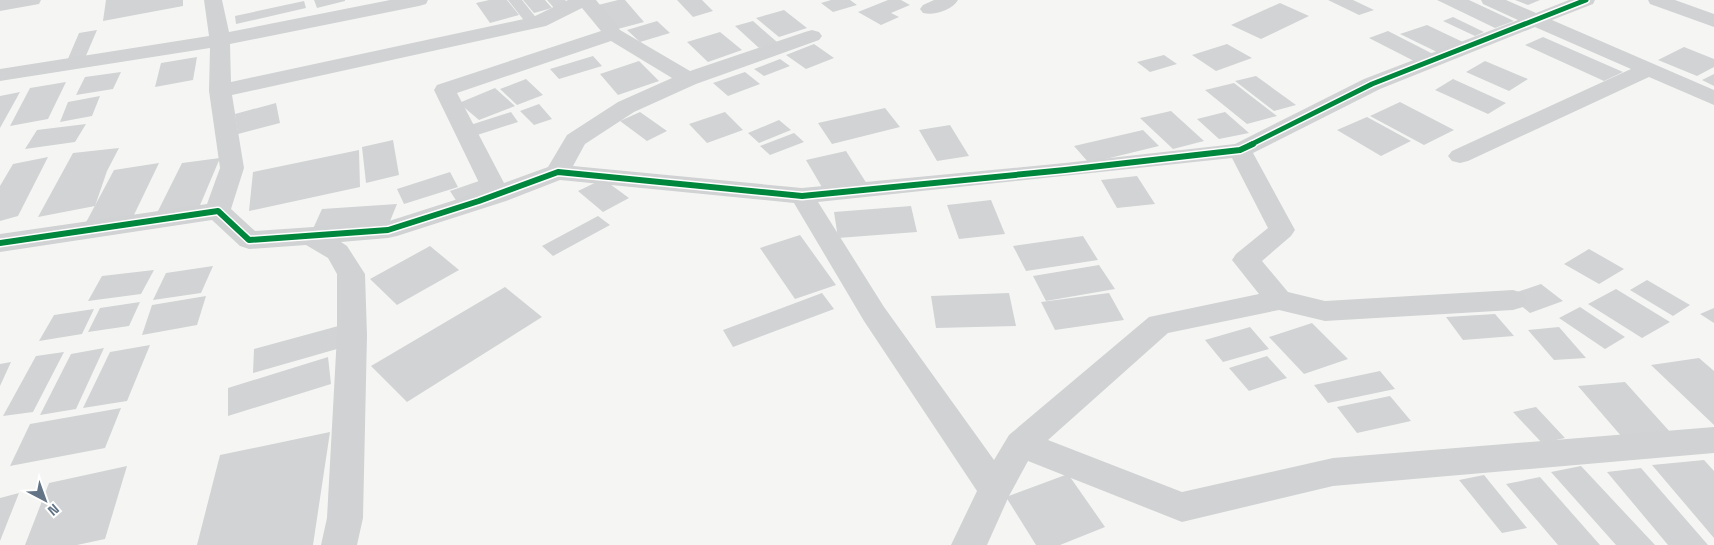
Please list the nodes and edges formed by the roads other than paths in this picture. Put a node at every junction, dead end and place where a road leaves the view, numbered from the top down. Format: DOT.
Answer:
graph roads {
  1 [pos="32,0"];
  2 [pos="213,0"];
  3 [pos="419,0"];
  4 [pos="582,0"];
  5 [pos="586,0"];
  6 [pos="949,0"];
  7 [pos="1490,0"];
  8 [pos="1586,0"];
  9 [pos="1657,0"];
  10 [pos="0,6"];
  11 [pos="930,9"];
  12 [pos="1534,20"];
  13 [pos="1714,21"];
  14 [pos="614,34"];
  15 [pos="812,36"];
  16 [pos="220,40"];
  17 [pos="1649,69"];
  18 [pos="0,75"];
  19 [pos="688,79"];
  20 [pos="220,91"];
  21 [pos="1714,98"];
  22 [pos="1240,150"];
  23 [pos="1460,156"];
  24 [pos="558,172"];
  25 [pos="496,195"];
  26 [pos="802,196"];
  27 [pos="218,211"];
  28 [pos="312,236"];
  29 [pos="0,243"];
  30 [pos="1279,300"];
  31 [pos="1513,300"];
  32 [pos="1714,440"];
  33 [pos="1021,444"];
  34 [pos="995,489"];
  35 [pos="339,545"];
  36 [pos="969,545"];
  1 -- 10 [label="street"];
  2 -- 16 [label="street"];
  3 -- 16 [label="street"];
  4 -- 20 [label="street"];
  5 -- 14 [label="street"];
  6 -- 11 [label="street"];
  7 -- 12 [label="street"];
  8 -- 12 [label="street"];
  9 -- 13 [label="street"];
  12 -- 17 [label="street"];
  12 -- 22 [label="street"];
  14 -- 19 [label="street"];
  14 -- 25 [label="street"];
  15 -- 19 [label="street"];
  16 -- 18 [label="street"];
  16 -- 20 [label="street"];
  17 -- 21 [label="street"];
  17 -- 23 [label="street"];
  19 -- 24 [label="street"];
  20 -- 27 [label="street"];
  22 -- 26 [label="street"];
  22 -- 30 [label="street"];
  24 -- 25 [label="street"];
  24 -- 26 [label="street"];
  25 -- 28 [label="street"];
  26 -- 34 [label="street"];
  27 -- 28 [label="street"];
  27 -- 29 [label="street"];
  28 -- 35 [label="street"];
  30 -- 31 [label="street"];
  30 -- 33 [label="street"];
  32 -- 33 [label="street"];
  33 -- 34 [label="street"];
  34 -- 36 [label="street"];
}
